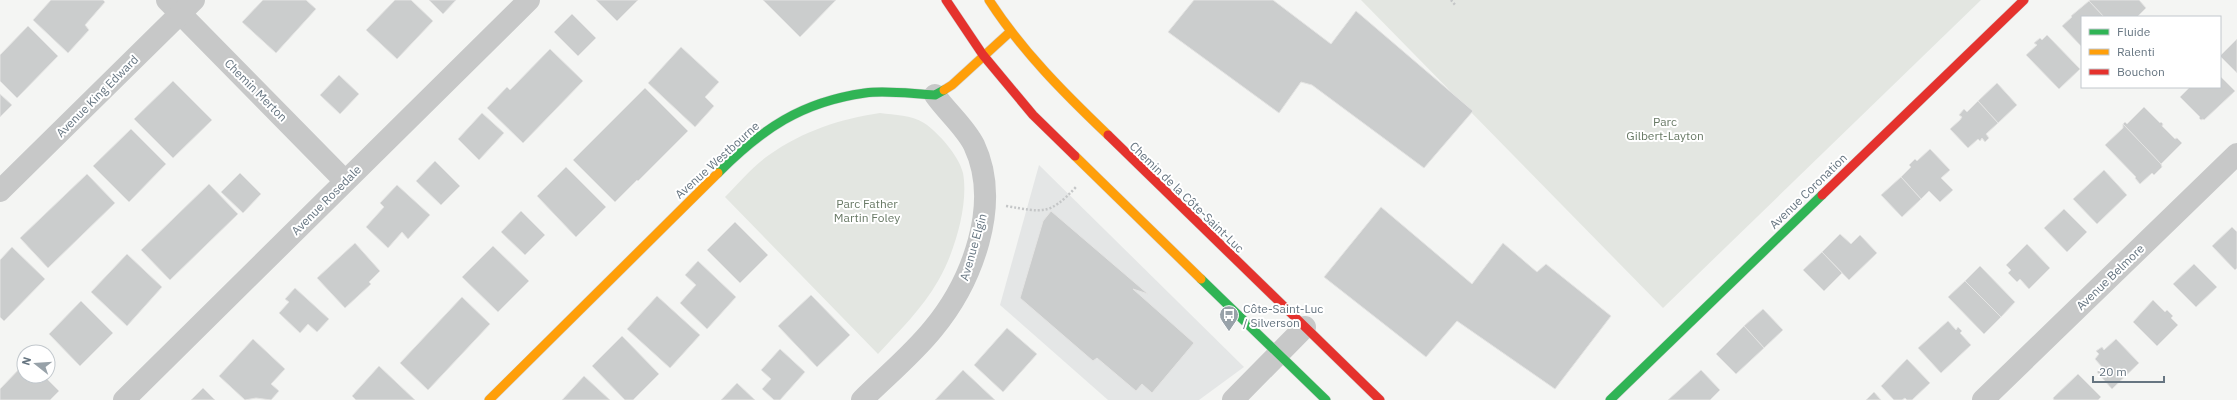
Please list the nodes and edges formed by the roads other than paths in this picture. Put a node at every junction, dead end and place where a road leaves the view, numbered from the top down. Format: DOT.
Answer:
graph roads {
  1 [pos="529,0"];
  2 [pos="946,0"];
  3 [pos="989,0"];
  4 [pos="2024,0"];
  5 [pos="180,4"];
  6 [pos="1010,32"];
  7 [pos="983,55"];
  8 [pos="935,95"];
  9 [pos="2237,154"];
  10 [pos="345,181"];
  11 [pos="0,191"];
  12 [pos="1305,327"];
  13 [pos="1278,355"];
  14 [pos="124,400"];
  15 [pos="488,400"];
  16 [pos="862,400"];
  17 [pos="1233,400"];
  18 [pos="1326,400"];
  19 [pos="1380,400"];
  20 [pos="1610,400"];
  21 [pos="1983,400"];
  1 -- 10 [label="street, Avenue Rosedale"];
  2 -- 7 [label="street"];
  3 -- 6 [label="street, Chemin de la Côte-Saint-Luc"];
  4 -- 20 [label="street, Avenue Coronation"];
  5 -- 10 [label="street, Chemin Merton"];
  5 -- 11 [label="street, Avenue King Edward"];
  6 -- 7 [label="street"];
  6 -- 12 [label="street, Chemin de la Côte-Saint-Luc"];
  7 -- 8 [label="street"];
  7 -- 13 [label="street"];
  8 -- 15 [label="street, Avenue Westbourne"];
  8 -- 16 [label="street, Avenue Elgin"];
  9 -- 21 [label="street, Avenue Belmore"];
  10 -- 14 [label="street, Avenue Rosedale"];
  12 -- 13 [label="street"];
  12 -- 19 [label="street, Chemin de la Côte-Saint-Luc"];
  13 -- 17 [label="street"];
  13 -- 18 [label="street"];
}
